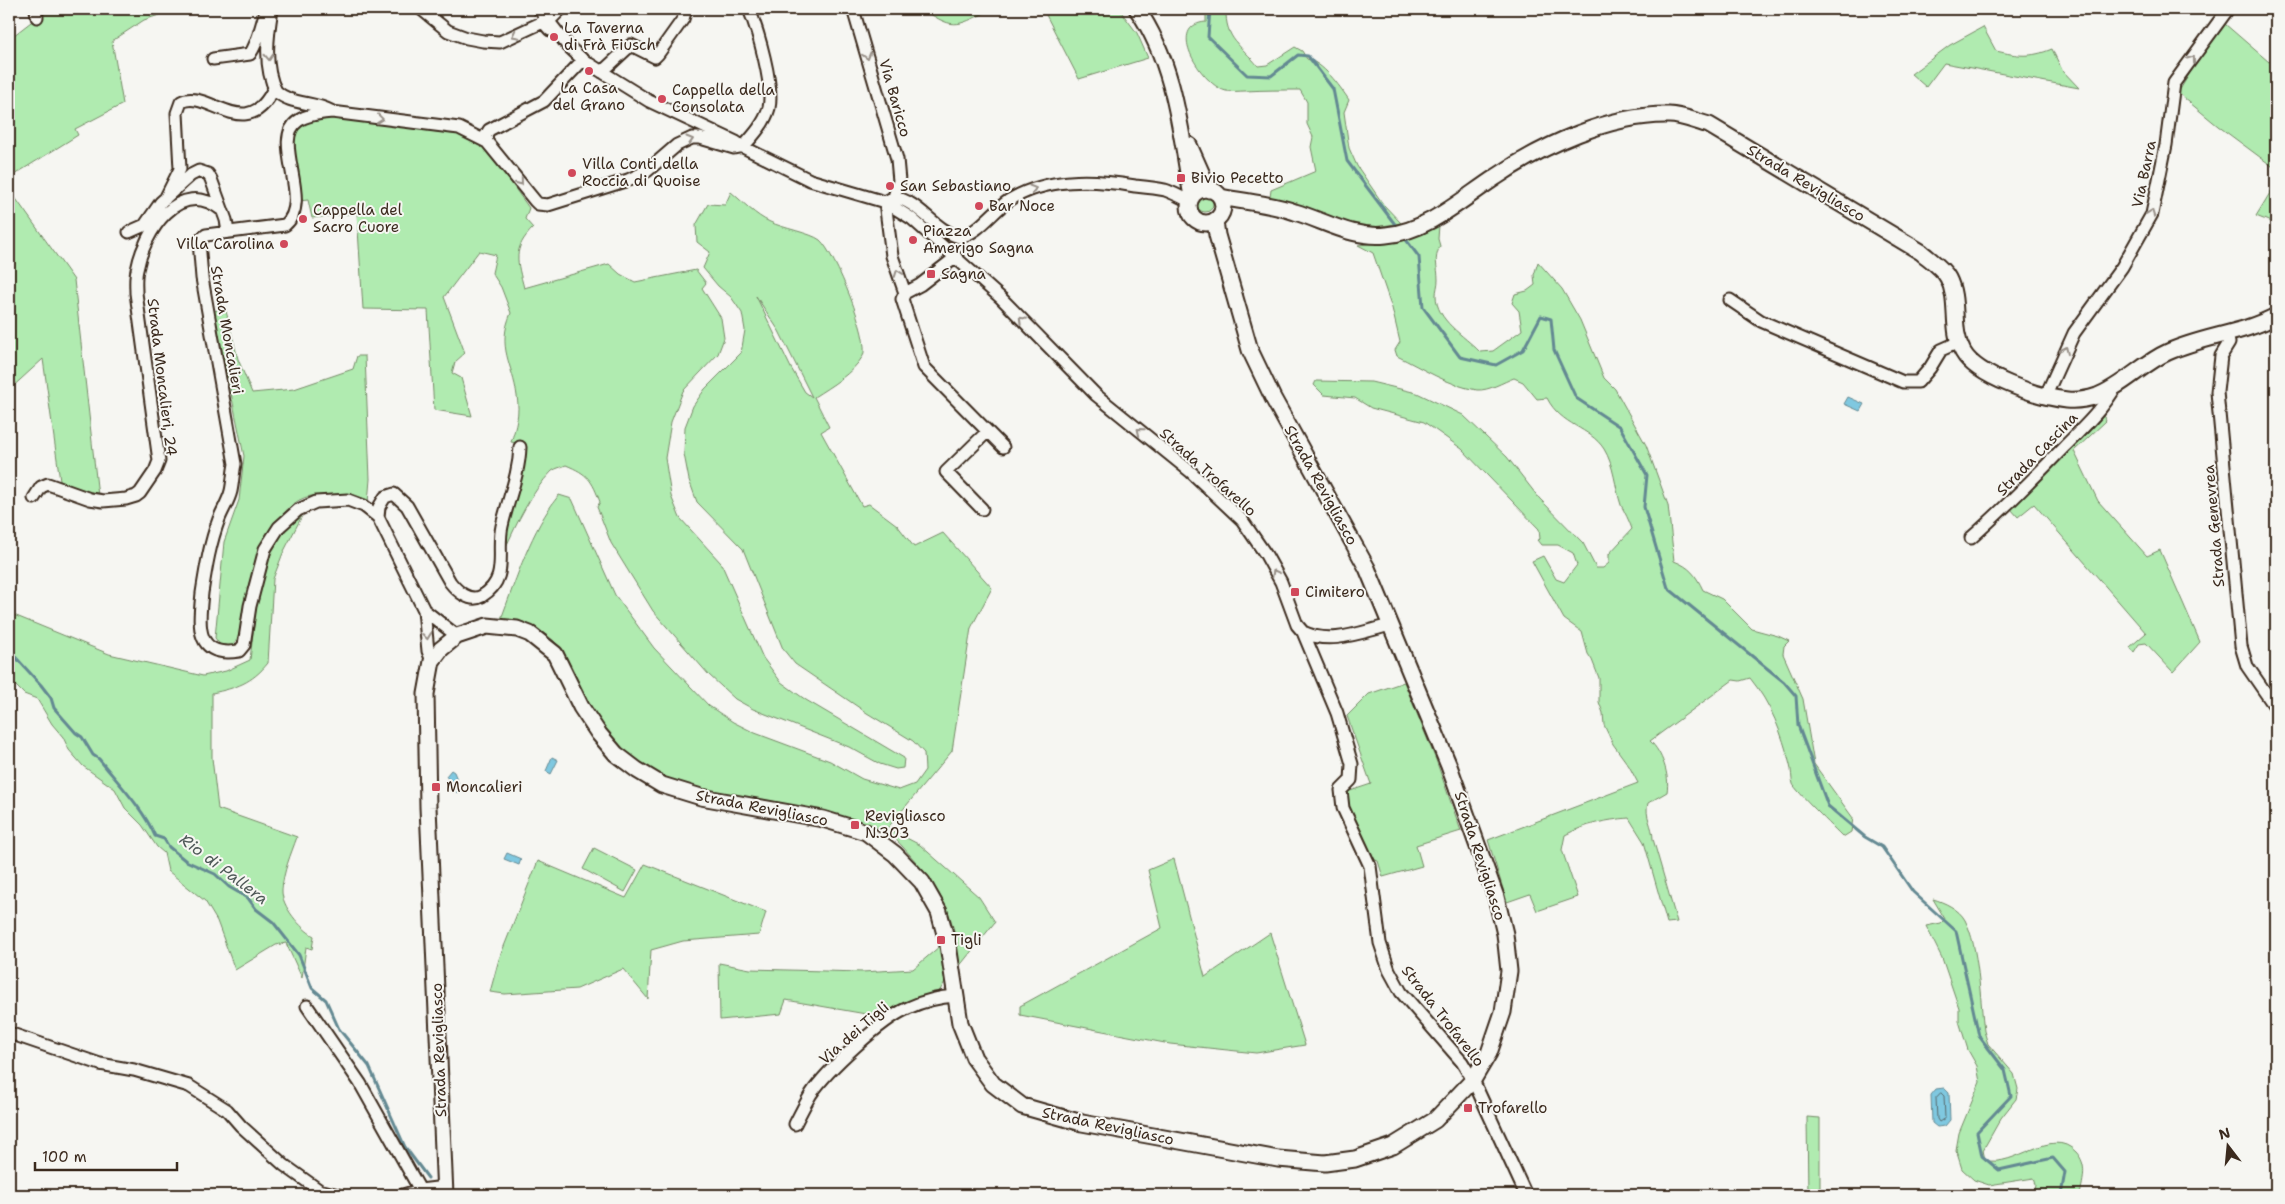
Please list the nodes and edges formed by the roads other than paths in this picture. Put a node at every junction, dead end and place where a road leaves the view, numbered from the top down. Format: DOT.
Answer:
graph roads {
  1 [pos="267,9"];
  2 [pos="272,9"];
  3 [pos="421,9"];
  4 [pos="539,9"];
  5 [pos="562,9"];
  6 [pos="749,9"];
  7 [pos="853,9"];
  8 [pos="1137,9"];
  9 [pos="2228,9"];
  10 [pos="688,10"];
  11 [pos="548,22"];
  12 [pos="568,46"];
  13 [pos="213,58"];
  14 [pos="583,60"];
  15 [pos="602,72"];
  16 [pos="274,88"];
  17 [pos="332,112"];
  18 [pos="1181,126"];
  19 [pos="487,142"];
  20 [pos="744,147"];
  21 [pos="619,182"];
  22 [pos="165,199"];
  23 [pos="1191,199"];
  24 [pos="890,200"];
  25 [pos="1214,209"];
  26 [pos="222,210"];
  27 [pos="562,210"];
  28 [pos="129,232"];
  29 [pos="228,232"];
  30 [pos="956,257"];
  31 [pos="905,293"];
  32 [pos="1730,300"];
  33 [pos="2276,316"];
  34 [pos="2227,334"];
  35 [pos="1959,342"];
  36 [pos="2117,385"];
  37 [pos="2046,395"];
  38 [pos="988,432"];
  39 [pos="520,447"];
  40 [pos="1003,447"];
  41 [pos="34,498"];
  42 [pos="982,509"];
  43 [pos="378,517"];
  44 [pos="1971,538"];
  45 [pos="424,610"];
  46 [pos="1391,625"];
  47 [pos="1303,632"];
  48 [pos="457,636"];
  49 [pos="432,661"];
  50 [pos="2276,708"];
  51 [pos="956,996"];
  52 [pos="307,1006"];
  53 [pos="9,1033"];
  54 [pos="1473,1080"];
  55 [pos="795,1124"];
  56 [pos="420,1190"];
  57 [pos="445,1191"];
  58 [pos="338,1195"];
  59 [pos="403,1195"];
  60 [pos="1526,1195"];
  1 -- 13 [label="street"];
  2 -- 16 [label="street, one-way"];
  12 -- 3 [label="street, one-way"];
  4 -- 11 [label="street"];
  5 -- 11 [label="street"];
  6 -- 20 [label="street"];
  7 -- 24 [label="street, Via Baricco, one-way"];
  8 -- 18 [label="street"];
  37 -- 9 [label="street, Via Barra, one-way"];
  10 -- 15 [label="street"];
  11 -- 12 [label="street"];
  12 -- 14 [label="street"];
  14 -- 15 [label="street"];
  14 -- 19 [label="street"];
  15 -- 20 [label="street"];
  16 -- 17 [label="street"];
  16 -- 22 [label="street"];
  17 -- 19 [label="street, Strada Moncalieri, one-way"];
  17 -- 29 [label="street, Strada Moncalieri"];
  18 -- 23 [label="street"];
  18 -- 25 [label="street"];
  19 -- 21 [label="street, Strada Moncalieri, one-way"];
  21 -- 20 [label="street, Strada Moncalieri, one-way"];
  20 -- 24 [label="street"];
  21 -- 27 [label="street"];
  22 -- 26 [label="street"];
  22 -- 28 [label="street"];
  24 -- 23 [label="street, one-way"];
  23 -- 25 [label="street, Strada Revigliasco"];
  23 -- 25 [label="street, Strada Revigliasco"];
  24 -- 30 [label="street"];
  31 -- 24 [label="street, one-way"];
  25 -- 35 [label="street, Strada Revigliasco"];
  25 -- 46 [label="street, Strada Revigliasco"];
  26 -- 29 [label="street"];
  26 -- 41 [label="street, Strada Moncalieri, 24"];
  29 -- 43 [label="street, Strada Moncalieri"];
  30 -- 31 [label="street"];
  47 -- 30 [label="street, Strada Trofarello, one-way"];
  31 -- 38 [label="street"];
  32 -- 35 [label="street"];
  33 -- 34 [label="street, Strada Revigliasco"];
  34 -- 36 [label="street, Strada Revigliasco"];
  34 -- 50 [label="street, Strada Genevrea"];
  35 -- 37 [label="street, Strada Revigliasco"];
  36 -- 37 [label="street, Strada Revigliasco"];
  36 -- 44 [label="street, Strada Cascina"];
  38 -- 40 [label="street"];
  38 -- 42 [label="street"];
  39 -- 43 [label="street"];
  43 -- 45 [label="street"];
  45 -- 48 [label="street"];
  45 -- 49 [label="street, one-way"];
  46 -- 47 [label="street"];
  46 -- 54 [label="street, Strada Revigliasco"];
  47 -- 54 [label="street, Strada Trofarello"];
  48 -- 49 [label="street, Strada Revigliasco"];
  48 -- 51 [label="street, Strada Revigliasco"];
  49 -- 57 [label="street, Strada Revigliasco"];
  51 -- 54 [label="street, Strada Revigliasco"];
  51 -- 55 [label="street, Via dei Tigli"];
  52 -- 56 [label="street"];
  53 -- 58 [label="street"];
  54 -- 60 [label="street, Strada Trofarello"];
  56 -- 57 [label="street"];
  56 -- 59 [label="street"];
}
